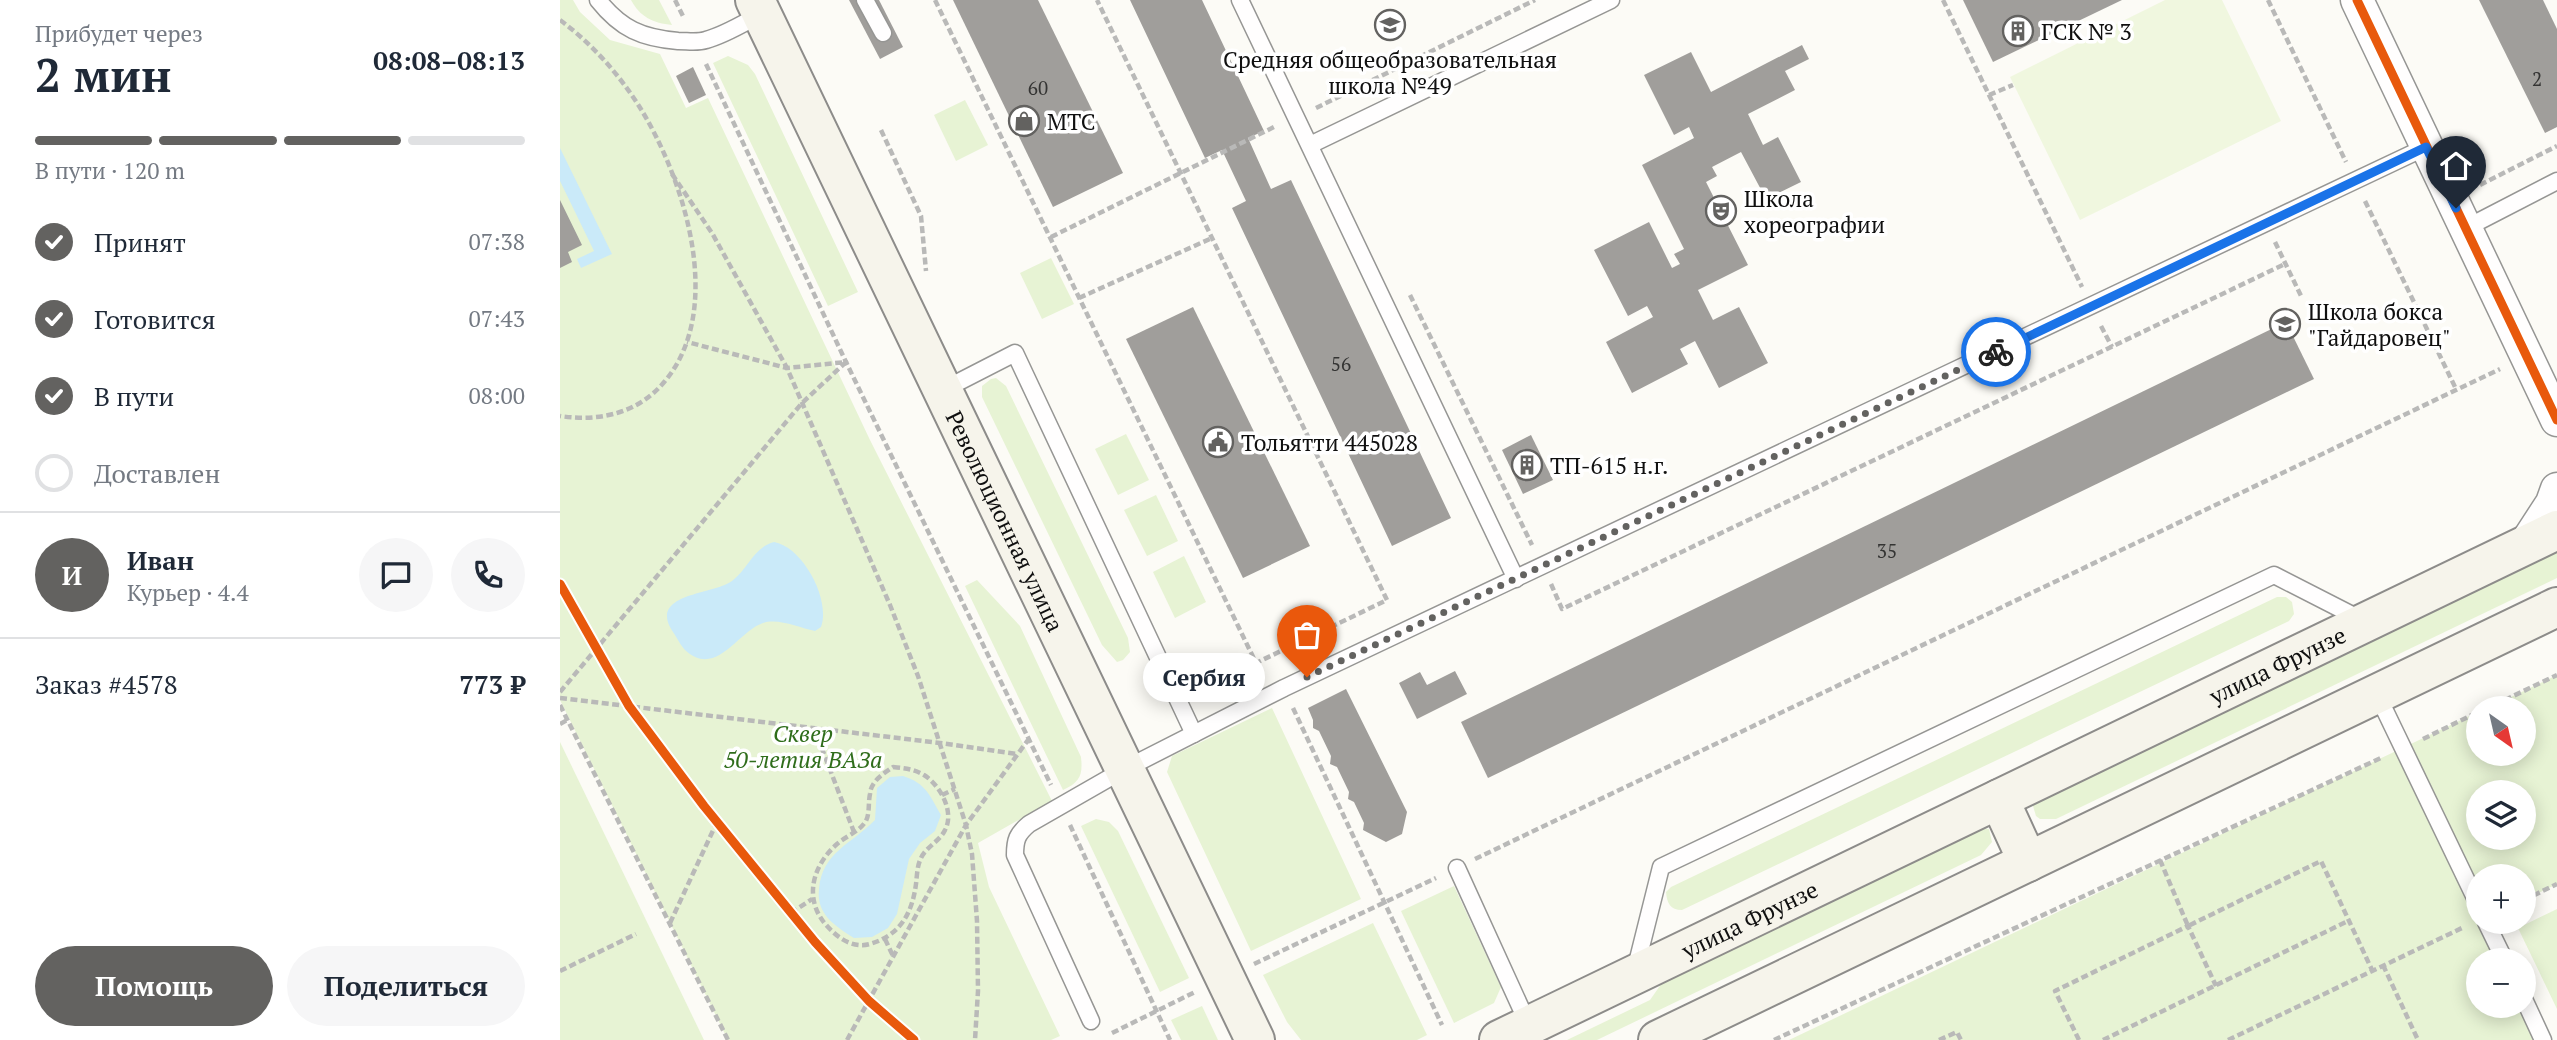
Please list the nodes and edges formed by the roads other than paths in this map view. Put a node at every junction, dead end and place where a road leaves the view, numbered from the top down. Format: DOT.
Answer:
graph roads {
  1 [pos="598,0"];
  2 [pos="865,0"];
  3 [pos="1240,0"];
  4 [pos="1611,0"];
  5 [pos="2357,0"];
  6 [pos="758,7"];
  7 [pos="883,33"];
  8 [pos="1310,145"];
  9 [pos="2426,147"];
  10 [pos="2557,181"];
  11 [pos="2466,228"];
  12 [pos="943,390"];
  13 [pos="2550,406"];
  14 [pos="2557,444"];
  15 [pos="2557,489"];
  16 [pos="2541,538"];
  17 [pos="1516,579"];
  18 [pos="2557,607"];
  19 [pos="2366,622"];
  20 [pos="2377,694"];
  21 [pos="1194,734"];
  22 [pos="1125,769"];
  23 [pos="1999,799"];
  24 [pos="2028,862"];
  25 [pos="1457,868"];
  26 [pos="2466,880"];
  27 [pos="1634,975"];
  28 [pos="2533,1018"];
  29 [pos="1091,1021"];
  30 [pos="1514,1033"];
  31 [pos="1255,1040"];
  32 [pos="1658,1040"];
  33 [pos="2543,1040"];
  1 -- 6 [label="lane"];
  2 -- 7 [label="lane"];
  3 -- 8 [label="lane"];
  4 -- 8 [label="lane"];
  5 -- 9 [label="street"];
  6 -- 12 [label="main road, Революционная улица"];
  8 -- 17 [label="lane"];
  9 -- 11 [label="street"];
  9 -- 17 [label="lane"];
  10 -- 11 [label="lane"];
  11 -- 13 [label="street"];
  12 -- 21 [label="lane"];
  12 -- 22 [label="main road, Революционная улица"];
  13 -- 14 [label="street"];
  15 -- 16 [label="street"];
  16 -- 19 [label="main road, улица Фрунзе"];
  17 -- 21 [label="lane"];
  18 -- 20 [label="main road"];
  19 -- 23 [label="main road, улица Фрунзе"];
  19 -- 27 [label="lane"];
  20 -- 24 [label="main road"];
  20 -- 26 [label="lane"];
  21 -- 22 [label="lane"];
  22 -- 29 [label="lane"];
  22 -- 31 [label="main road, Революционная улица"];
  23 -- 24 [label="main road"];
  23 -- 27 [label="main road, улица Фрунзе"];
  24 -- 32 [label="main road"];
  25 -- 30 [label="lane"];
  27 -- 30 [label="main road, улица Фрунзе"];
  28 -- 33 [label="lane"];
}
